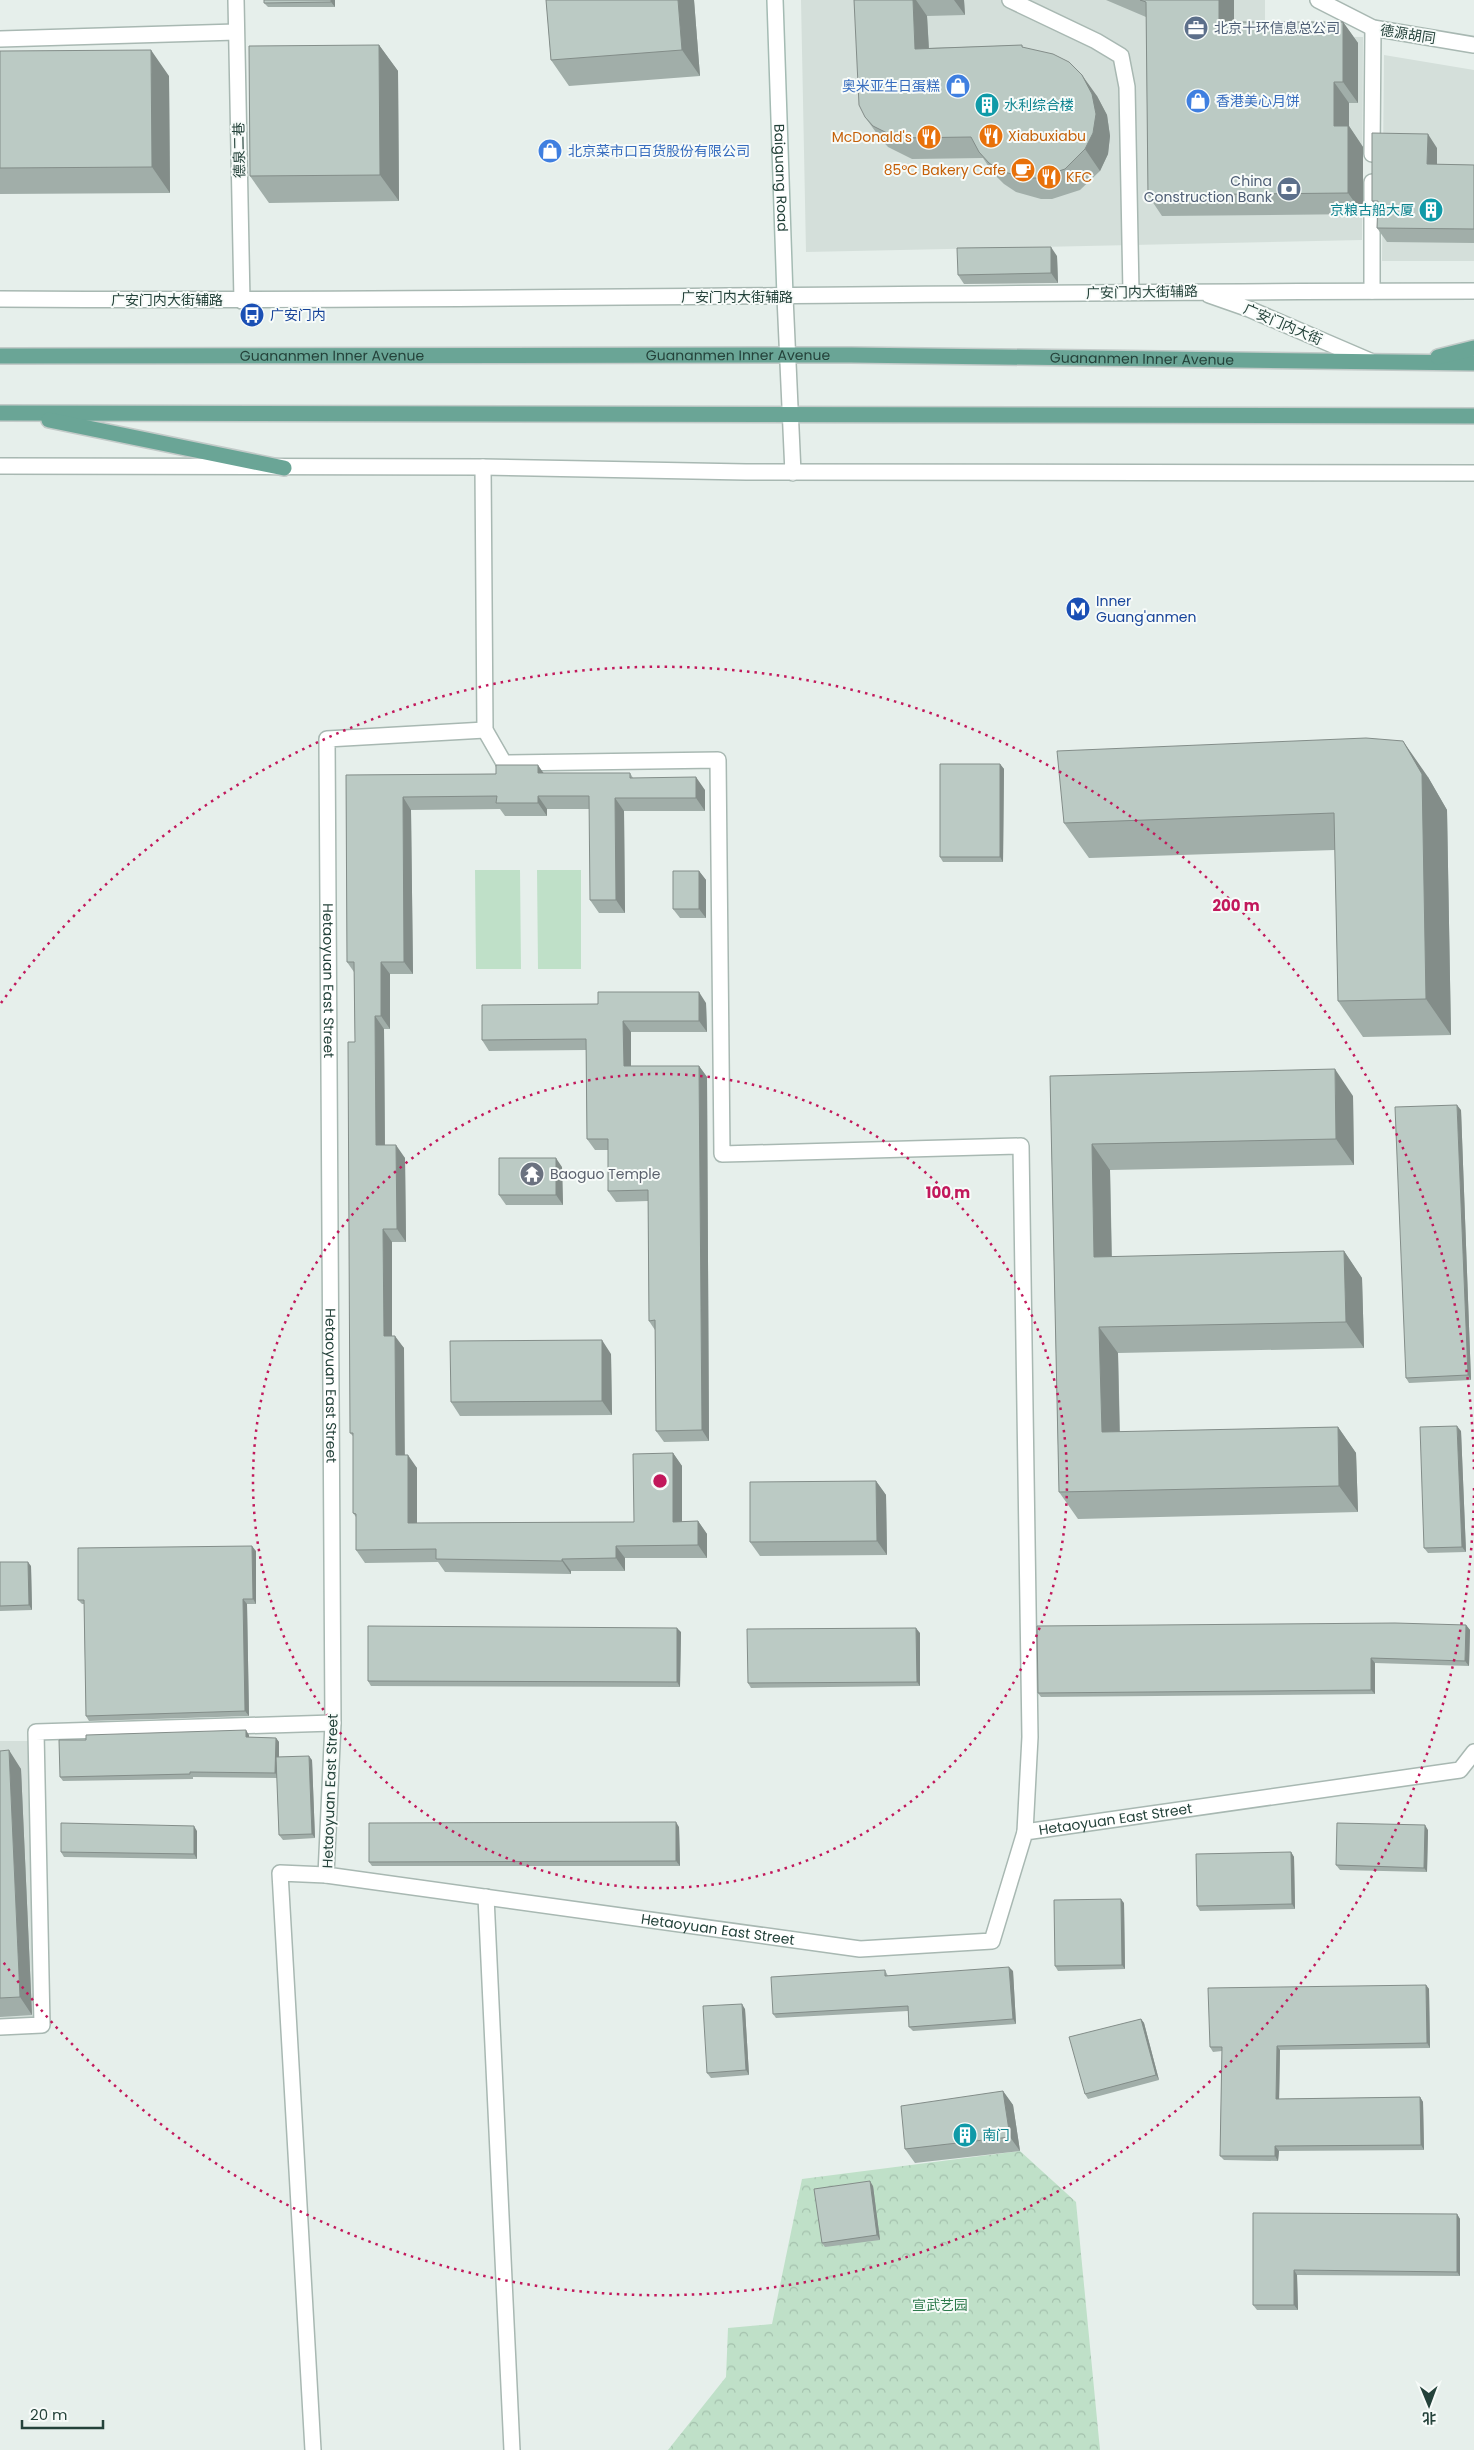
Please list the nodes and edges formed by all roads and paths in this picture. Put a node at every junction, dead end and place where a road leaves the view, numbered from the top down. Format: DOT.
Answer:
graph roads {
  1 [pos="236,0"];
  2 [pos="775,0"];
  3 [pos="1010,0"];
  4 [pos="1318,0"];
  5 [pos="1373,28"];
  6 [pos="236,32"];
  7 [pos="0,39"];
  8 [pos="1474,44"];
  9 [pos="1195,291"];
  10 [pos="1372,291"];
  11 [pos="1474,291"];
  12 [pos="1131,292"];
  13 [pos="784,297"];
  14 [pos="0,299"];
  15 [pos="242,301"];
  16 [pos="1474,348"];
  17 [pos="787,355"];
  18 [pos="0,356"];
  19 [pos="1370,361"];
  20 [pos="1414,362"];
  21 [pos="1474,363"];
  22 [pos="0,413"];
  23 [pos="16,413"];
  24 [pos="790,413"];
  25 [pos="1418,416"];
  26 [pos="1474,416"];
  27 [pos="1474,426"];
  28 [pos="0,466"];
  29 [pos="483,467"];
  30 [pos="284,468"];
  31 [pos="793,472"];
  32 [pos="1474,473"];
  33 [pos="485,730"];
  34 [pos="333,1723"];
  35 [pos="1474,1752"];
  36 [pos="1026,1832"];
  37 [pos="326,1875"];
  38 [pos="486,1896"];
  39 [pos="0,2027"];
  40 [pos="313,2450"];
  41 [pos="512,2450"];
  1 -- 6 [label="street, 德泉二巷"];
  2 -- 13 [label="street, Baiguang Road"];
  3 -- 12 [label="street"];
  4 -- 5 [label="street, 德源胡同"];
  5 -- 8 [label="street, 德源胡同"];
  5 -- 10 [label="street"];
  6 -- 7 [label="street"];
  6 -- 15 [label="street, 德泉二巷"];
  9 -- 10 [label="street, 广安门内大街辅路"];
  9 -- 12 [label="street, 广安门内大街辅路"];
  9 -- 19 [label="street, 广安门内大街"];
  10 -- 11 [label="street, 广安门内大街辅路"];
  12 -- 13 [label="street, 广安门内大街辅路"];
  13 -- 15 [label="street, 广安门内大街辅路"];
  13 -- 17 [label="street, Baiguang Road"];
  14 -- 15 [label="street, 广安门内大街辅路"];
  16 -- 20 [label="main road"];
  17 -- 18 [label="main road, Guananmen Inner Avenue"];
  17 -- 19 [label="main road, Guananmen Inner Avenue"];
  17 -- 24 [label="street, Baiguang Road"];
  19 -- 20 [label="main road, Guananmen Inner Avenue"];
  20 -- 21 [label="main road, Guananmen Inner Avenue"];
  22 -- 23 [label="main road"];
  23 -- 24 [label="main road"];
  23 -- 30 [label="main road"];
  24 -- 25 [label="main road"];
  24 -- 31 [label="street, Baiguang Road"];
  25 -- 26 [label="main road"];
  25 -- 27 [label="main road"];
  28 -- 30 [label="street"];
  29 -- 30 [label="street"];
  29 -- 31 [label="street"];
  29 -- 33 [label="street"];
  31 -- 32 [label="street"];
  33 -- 34 [label="street, Hetaoyuan East Street"];
  33 -- 36 [label="street"];
  34 -- 37 [label="street, Hetaoyuan East Street"];
  34 -- 39 [label="street"];
  35 -- 36 [label="street, Hetaoyuan East Street"];
  36 -- 38 [label="street, Hetaoyuan East Street"];
  37 -- 38 [label="street, Hetaoyuan East Street"];
  37 -- 40 [label="street"];
  38 -- 41 [label="street"];
}
